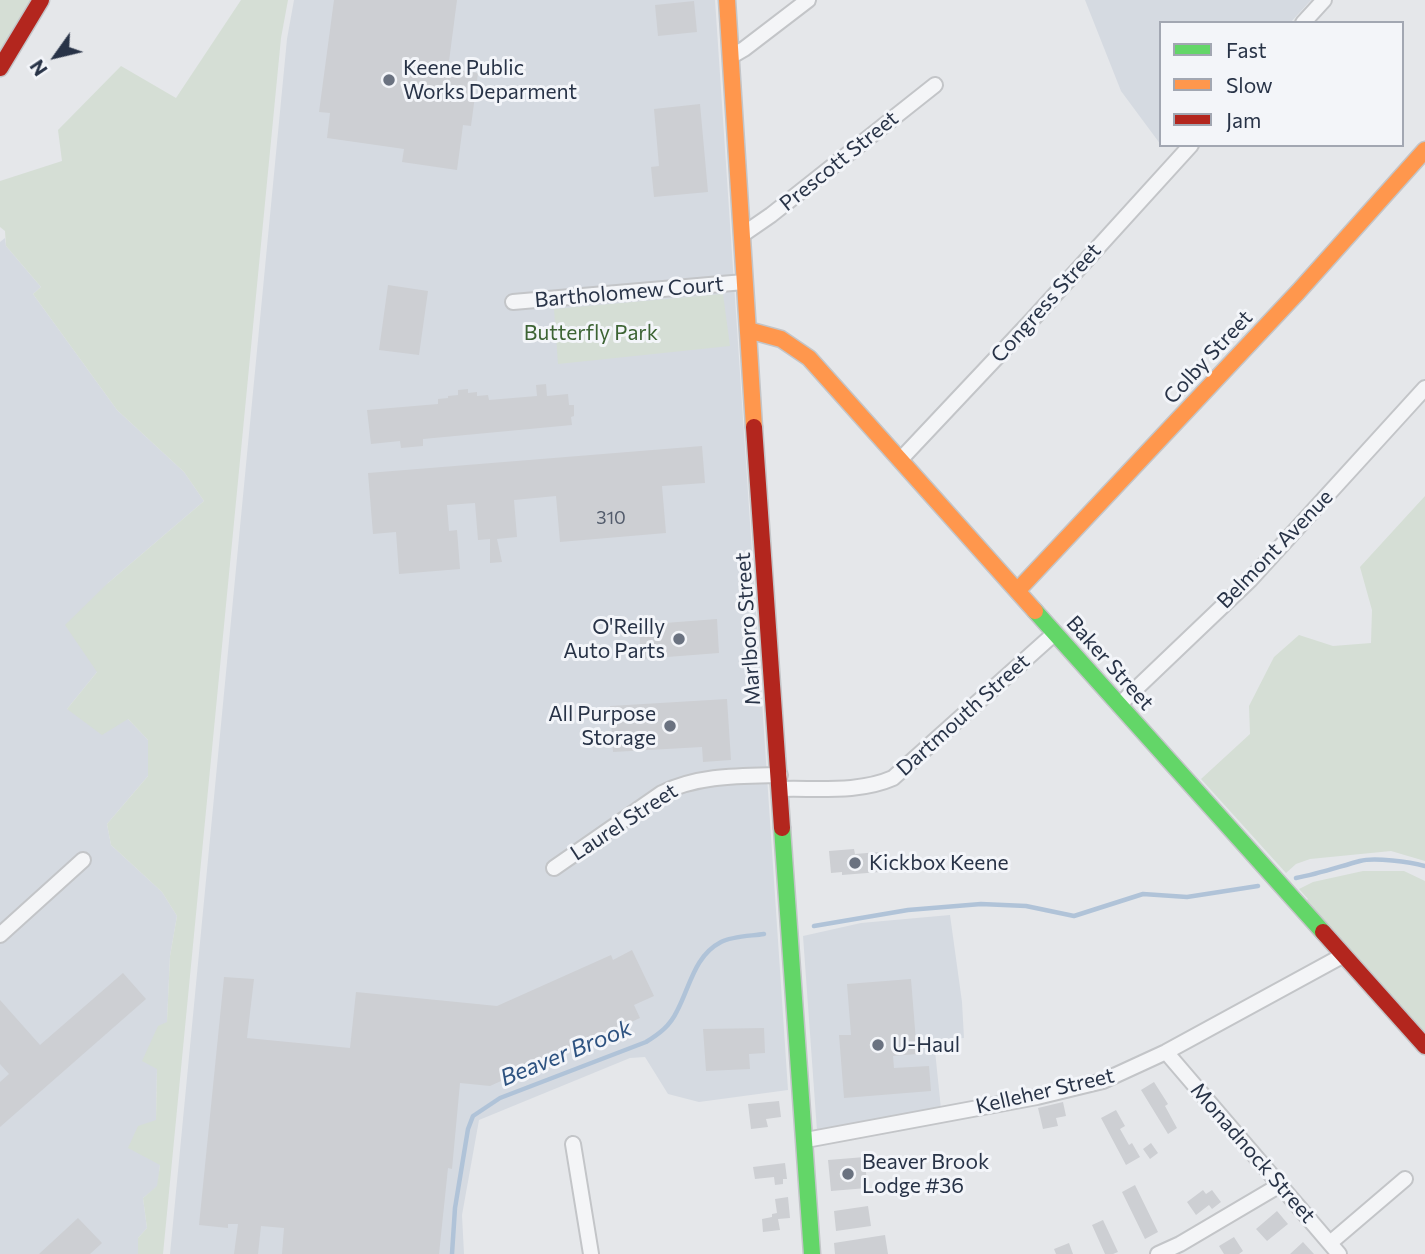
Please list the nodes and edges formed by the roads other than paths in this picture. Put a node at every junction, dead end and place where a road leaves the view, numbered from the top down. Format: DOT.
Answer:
graph roads {
  1 [pos="41,0"];
  2 [pos="727,0"];
  3 [pos="808,0"];
  4 [pos="1324,0"];
  5 [pos="1305,21"];
  6 [pos="732,56"];
  7 [pos="0,68"];
  8 [pos="935,85"];
  9 [pos="1189,147"];
  10 [pos="1425,150"];
  11 [pos="742,235"];
  12 [pos="744,282"];
  13 [pos="513,302"];
  14 [pos="748,330"];
  15 [pos="1425,388"];
  16 [pos="901,460"];
  17 [pos="1018,590"];
  18 [pos="1055,633"];
  19 [pos="1119,705"];
  20 [pos="780,782"];
  21 [pos="83,860"];
  22 [pos="554,868"];
  23 [pos="0,935"];
  24 [pos="1342,956"];
  25 [pos="1425,1046"];
  26 [pos="1166,1052"];
  27 [pos="806,1140"];
  28 [pos="573,1144"];
  29 [pos="1405,1179"];
  30 [pos="1280,1185"];
  31 [pos="1335,1248"];
  32 [pos="591,1254"];
  33 [pos="812,1254"];
  34 [pos="1158,1254"];
  1 -- 7 [label="street"];
  2 -- 6 [label="street, Marlboro Street"];
  3 -- 6 [label="street"];
  4 -- 5 [label="street"];
  6 -- 11 [label="street, Marlboro Street"];
  8 -- 11 [label="street, Prescott Street"];
  9 -- 16 [label="street, Congress Street"];
  10 -- 17 [label="street, Colby Street"];
  11 -- 12 [label="street, Marlboro Street"];
  12 -- 13 [label="street, Bartholomew Court"];
  12 -- 14 [label="street, Marlboro Street"];
  14 -- 16 [label="street, Baker Street"];
  14 -- 20 [label="street, Marlboro Street"];
  15 -- 19 [label="street, Belmont Avenue"];
  16 -- 17 [label="street, Baker Street"];
  17 -- 18 [label="street, Baker Street"];
  18 -- 19 [label="street, Baker Street"];
  18 -- 20 [label="street, Dartmouth Street"];
  19 -- 24 [label="street, Baker Street"];
  20 -- 22 [label="street, Laurel Street"];
  20 -- 27 [label="street, Marlboro Street"];
  21 -- 23 [label="street"];
  24 -- 25 [label="street, Baker Street"];
  24 -- 26 [label="street, Kelleher Street"];
  26 -- 27 [label="street, Kelleher Street"];
  26 -- 30 [label="street, Monadnock Street"];
  27 -- 33 [label="street, Marlboro Street"];
  28 -- 32 [label="street"];
  29 -- 31 [label="street"];
  30 -- 31 [label="street, Monadnock Street"];
  30 -- 34 [label="street"];
}
